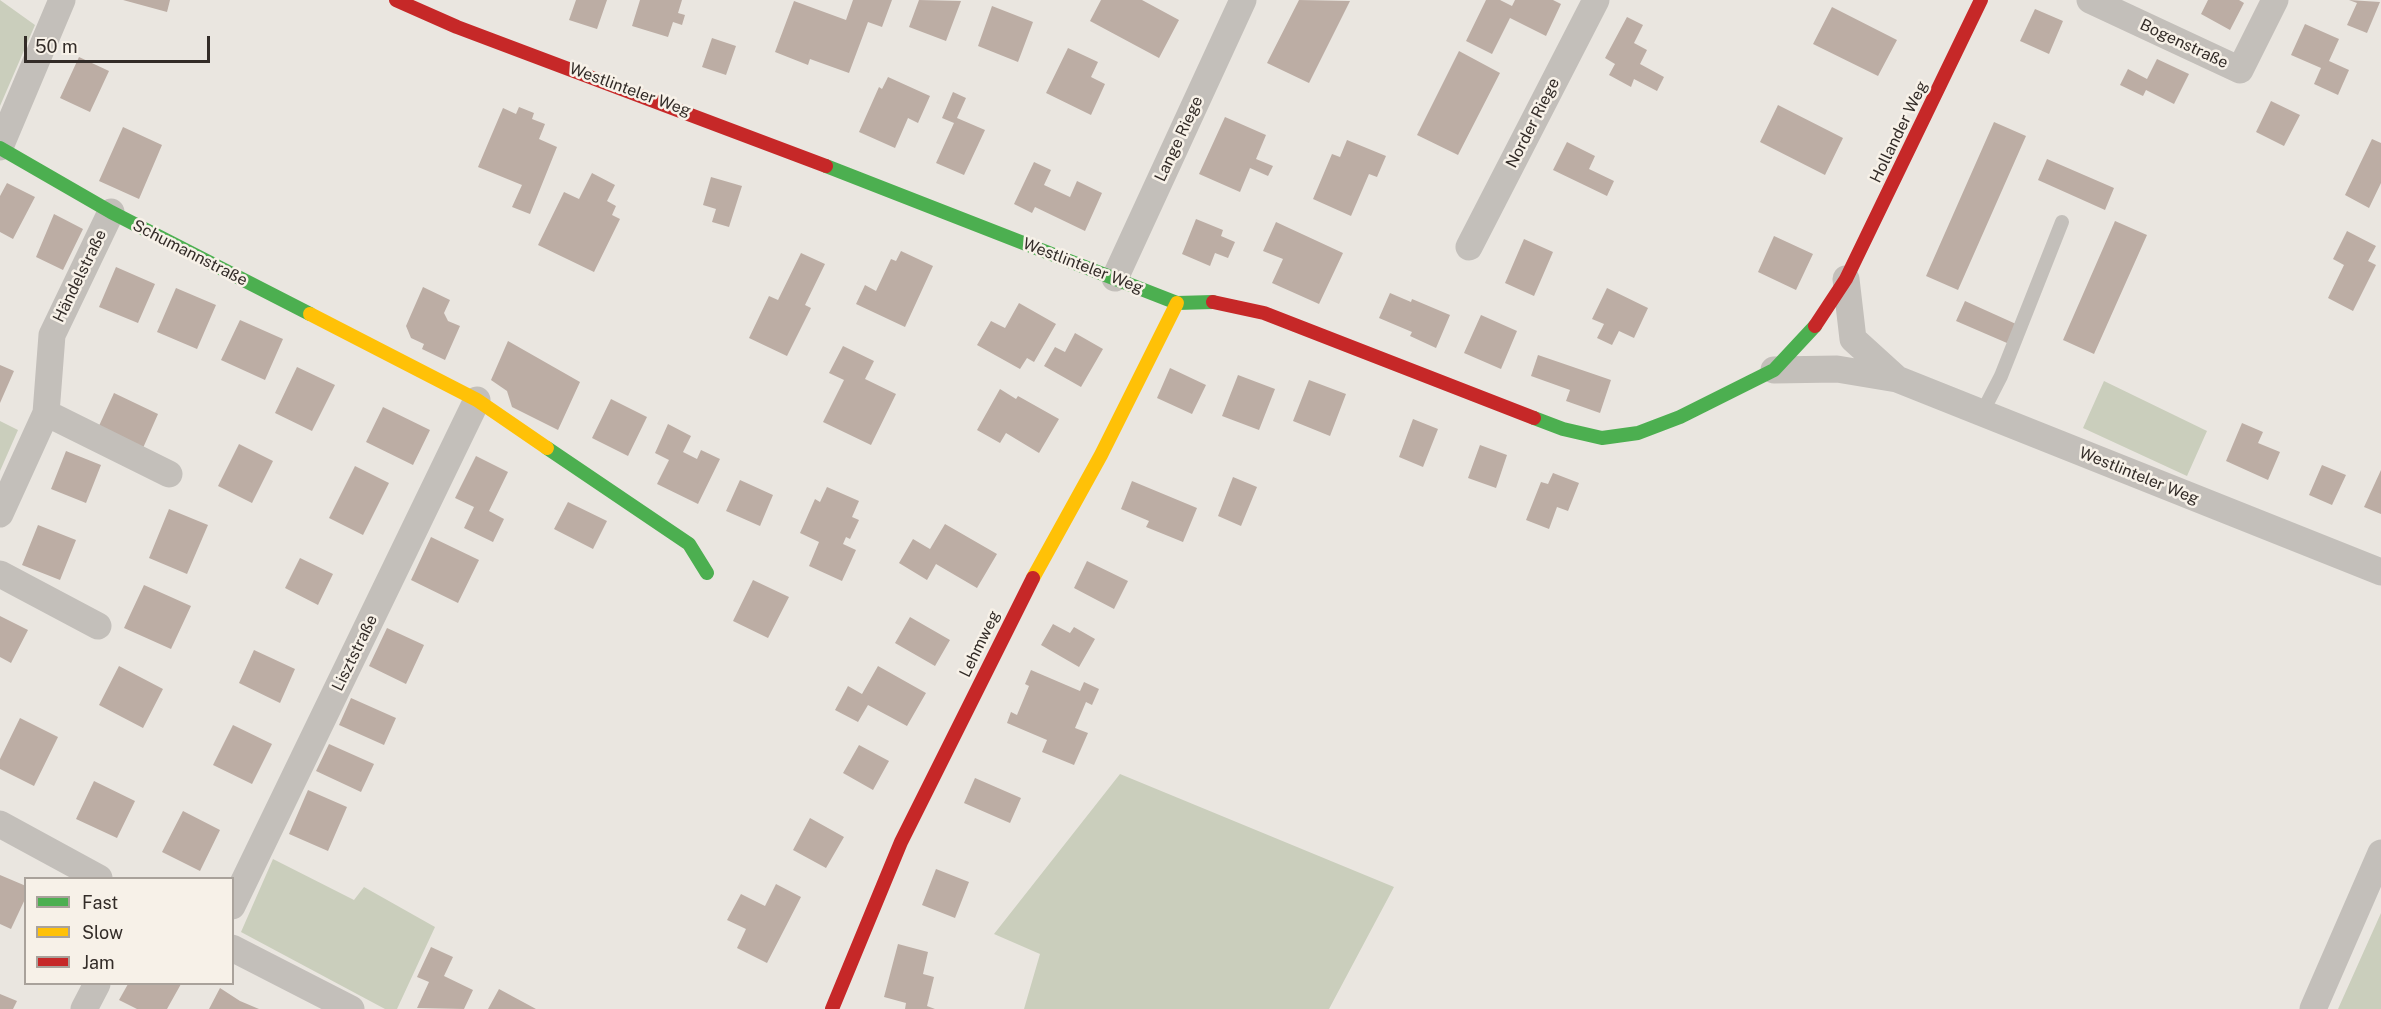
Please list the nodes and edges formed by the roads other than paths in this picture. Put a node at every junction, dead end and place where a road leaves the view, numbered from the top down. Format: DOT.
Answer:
graph roads {
  1 [pos="62,0"];
  2 [pos="396,0"];
  3 [pos="1243,0"];
  4 [pos="1596,0"];
  5 [pos="1981,0"];
  6 [pos="2090,0"];
  7 [pos="2275,0"];
  8 [pos="0,148"];
  9 [pos="111,212"];
  10 [pos="2062,222"];
  11 [pos="1469,247"];
  12 [pos="1115,278"];
  13 [pos="1846,279"];
  14 [pos="1177,303"];
  15 [pos="1774,370"];
  16 [pos="1896,379"];
  17 [pos="477,400"];
  18 [pos="46,413"];
  19 [pos="1982,413"];
  20 [pos="169,474"];
  21 [pos="0,514"];
  22 [pos="2381,572"];
  23 [pos="707,573"];
  24 [pos="0,574"];
  25 [pos="98,626"];
  26 [pos="0,824"];
  27 [pos="2381,854"];
  28 [pos="95,877"];
  29 [pos="234,902"];
  30 [pos="234,949"];
  31 [pos="96,985"];
  32 [pos="84,1009"];
  33 [pos="351,1009"];
  34 [pos="832,1009"];
  35 [pos="2313,1009"];
  1 -- 8 [label="street, Schumannstraße"];
  2 -- 12 [label="street, Westlinteler Weg"];
  3 -- 12 [label="street, Lange Riege"];
  4 -- 11 [label="street, Norder Riege"];
  5 -- 13 [label="street, Hollander Weg"];
  6 -- 7 [label="street, Bogenstraße"];
  8 -- 9 [label="street, Schumannstraße"];
  9 -- 17 [label="street, Schumannstraße"];
  9 -- 18 [label="street, Händelstraße"];
  10 -- 19 [label="lane"];
  12 -- 14 [label="street, Westlinteler Weg"];
  13 -- 15 [label="street, Westlinteler Weg"];
  13 -- 16 [label="street, Westlinteler Weg"];
  14 -- 15 [label="street, Westlinteler Weg"];
  14 -- 34 [label="street, Lehmweg"];
  15 -- 16 [label="street, Westlinteler Weg"];
  16 -- 19 [label="street, Westlinteler Weg"];
  17 -- 23 [label="street"];
  17 -- 29 [label="street, Lisztstraße"];
  18 -- 20 [label="street"];
  18 -- 21 [label="street, Händelstraße"];
  19 -- 22 [label="street, Westlinteler Weg"];
  24 -- 25 [label="street"];
  26 -- 28 [label="street"];
  27 -- 35 [label="street"];
  30 -- 33 [label="street"];
  31 -- 32 [label="street"];
}
